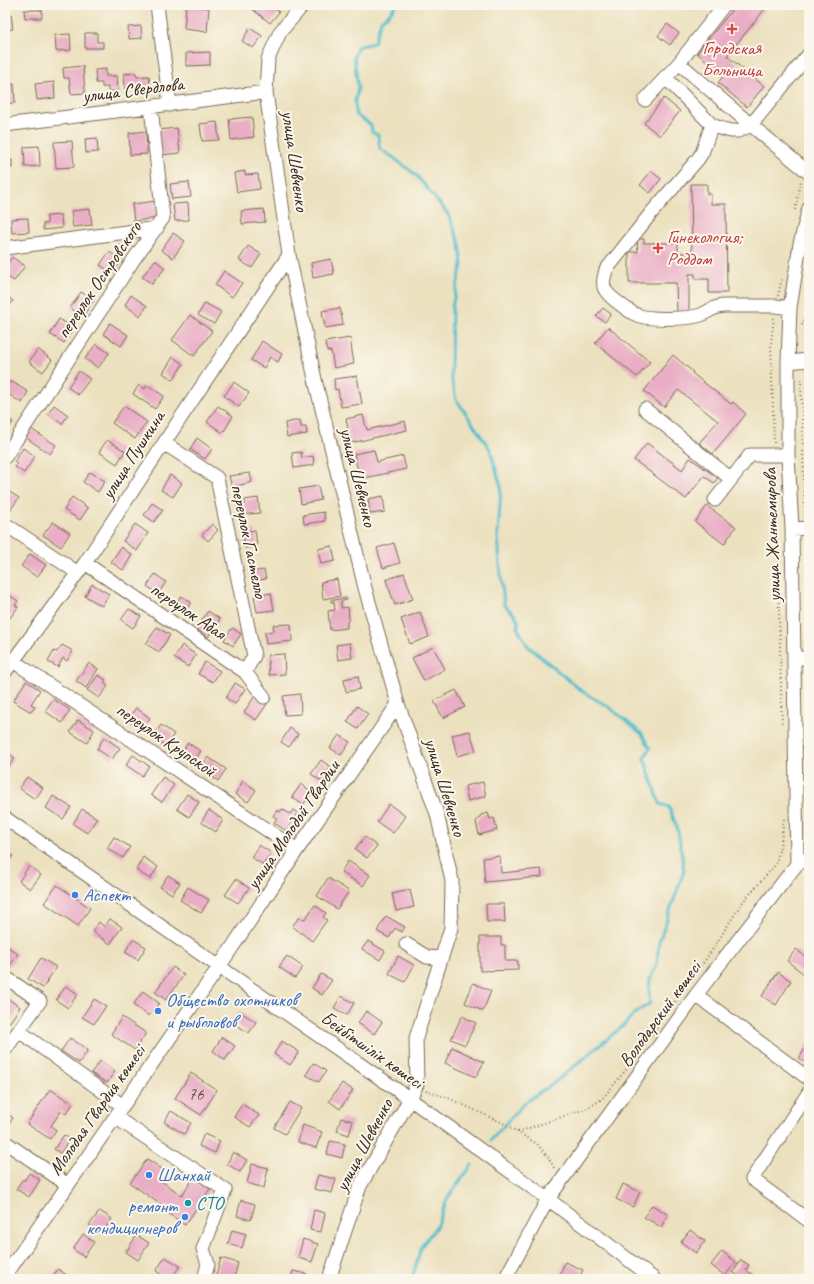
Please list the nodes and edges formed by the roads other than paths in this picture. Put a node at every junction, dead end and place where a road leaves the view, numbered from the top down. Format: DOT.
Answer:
graph roads {
  1 [pos="157,5"];
  2 [pos="303,5"];
  3 [pos="724,5"];
  4 [pos="809,54"];
  5 [pos="679,63"];
  6 [pos="665,77"];
  7 [pos="266,92"];
  8 [pos="645,100"];
  9 [pos="170,105"];
  10 [pos="151,107"];
  11 [pos="5,125"];
  12 [pos="712,125"];
  13 [pos="751,125"];
  14 [pos="809,173"];
  15 [pos="809,208"];
  16 [pos="156,228"];
  17 [pos="5,248"];
  18 [pos="289,255"];
  19 [pos="790,308"];
  20 [pos="799,361"];
  21 [pos="645,409"];
  22 [pos="164,443"];
  23 [pos="788,455"];
  24 [pos="5,457"];
  25 [pos="731,479"];
  26 [pos="714,500"];
  27 [pos="5,524"];
  28 [pos="807,528"];
  29 [pos="792,529"];
  30 [pos="82,568"];
  31 [pos="794,658"];
  32 [pos="809,658"];
  33 [pos="13,661"];
  34 [pos="5,672"];
  35 [pos="245,672"];
  36 [pos="264,697"];
  37 [pos="398,704"];
  38 [pos="5,818"];
  39 [pos="297,850"];
  40 [pos="809,858"];
  41 [pos="797,864"];
  42 [pos="406,944"];
  43 [pos="441,958"];
  44 [pos="220,967"];
  45 [pos="5,977"];
  46 [pos="696,995"];
  47 [pos="19,1031"];
  48 [pos="5,1050"];
  49 [pos="809,1079"];
  50 [pos="809,1092"];
  51 [pos="410,1099"];
  52 [pos="123,1106"];
  53 [pos="115,1117"];
  54 [pos="5,1142"];
  55 [pos="68,1185"];
  56 [pos="548,1199"];
  57 [pos="809,1221"];
  58 [pos="5,1276"];
  59 [pos="10,1279"];
  60 [pos="204,1279"];
  61 [pos="329,1279"];
  62 [pos="505,1279"];
  63 [pos="654,1279"];
  1 -- 9 [label="street"];
  2 -- 7 [label="street, улица Шевченко"];
  3 -- 5 [label="street"];
  4 -- 13 [label="street"];
  5 -- 6 [label="street"];
  5 -- 13 [label="street"];
  6 -- 8 [label="street"];
  6 -- 12 [label="street"];
  7 -- 9 [label="street, улица Свердлова"];
  7 -- 18 [label="street, улица Шевченко"];
  9 -- 10 [label="street, улица Свердлова"];
  10 -- 11 [label="street, улица Свердлова"];
  10 -- 16 [label="street, переулок Островского"];
  12 -- 13 [label="street"];
  12 -- 19 [label="street"];
  13 -- 14 [label="street"];
  15 -- 19 [label="street, улица Жантемирова"];
  16 -- 17 [label="street"];
  16 -- 24 [label="street, переулок Островского"];
  18 -- 22 [label="street, улица Пушкина"];
  18 -- 37 [label="street, улица Шевченко"];
  19 -- 20 [label="street, улица Жантемирова"];
  20 -- 23 [label="street, улица Жантемирова"];
  21 -- 25 [label="street"];
  22 -- 30 [label="street, улица Пушкина"];
  22 -- 35 [label="street, переулок Гастелло"];
  23 -- 25 [label="street"];
  23 -- 29 [label="street, улица Жантемирова"];
  25 -- 26 [label="street"];
  27 -- 30 [label="street, переулок Абая"];
  28 -- 29 [label="street"];
  29 -- 31 [label="street, улица Жантемирова"];
  30 -- 33 [label="street, улица Пушкина"];
  30 -- 35 [label="street, переулок Абая"];
  31 -- 32 [label="street"];
  31 -- 41 [label="street, улица Жантемирова"];
  33 -- 34 [label="street, улица Пушкина"];
  33 -- 39 [label="street, переулок Крупской"];
  35 -- 36 [label="street, переулок Абая"];
  37 -- 39 [label="street, улица Молодой Гвардии"];
  37 -- 43 [label="street, улица Шевченко"];
  38 -- 44 [label="street, Бейбітшілік көшесі"];
  39 -- 44 [label="street, улица Молодой Гвардии"];
  40 -- 41 [label="street, Володарский көшесі"];
  41 -- 46 [label="street, Володарский көшесі"];
  42 -- 43 [label="street"];
  43 -- 51 [label="street, улица Шевченко"];
  44 -- 51 [label="street, Бейбітшілік көшесі"];
  44 -- 52 [label="street, Молодая Гвардия көшесі"];
  45 -- 47 [label="street"];
  46 -- 49 [label="street"];
  46 -- 56 [label="street, Володарский көшесі"];
  47 -- 48 [label="street"];
  47 -- 52 [label="street"];
  50 -- 57 [label="street"];
  51 -- 56 [label="street, Бейбітшілік көшесі"];
  51 -- 61 [label="street, улица Шевченко"];
  52 -- 53 [label="street, Молодая Гвардия көшесі"];
  53 -- 55 [label="street, Молодая Гвардия көшесі"];
  53 -- 60 [label="street"];
  54 -- 55 [label="street"];
  55 -- 58 [label="street, Молодая Гвардия көшесі"];
  56 -- 62 [label="street, Володарский көшесі"];
  56 -- 63 [label="street, Бейбітшілік көшесі"];
  58 -- 59 [label="street"];
}
